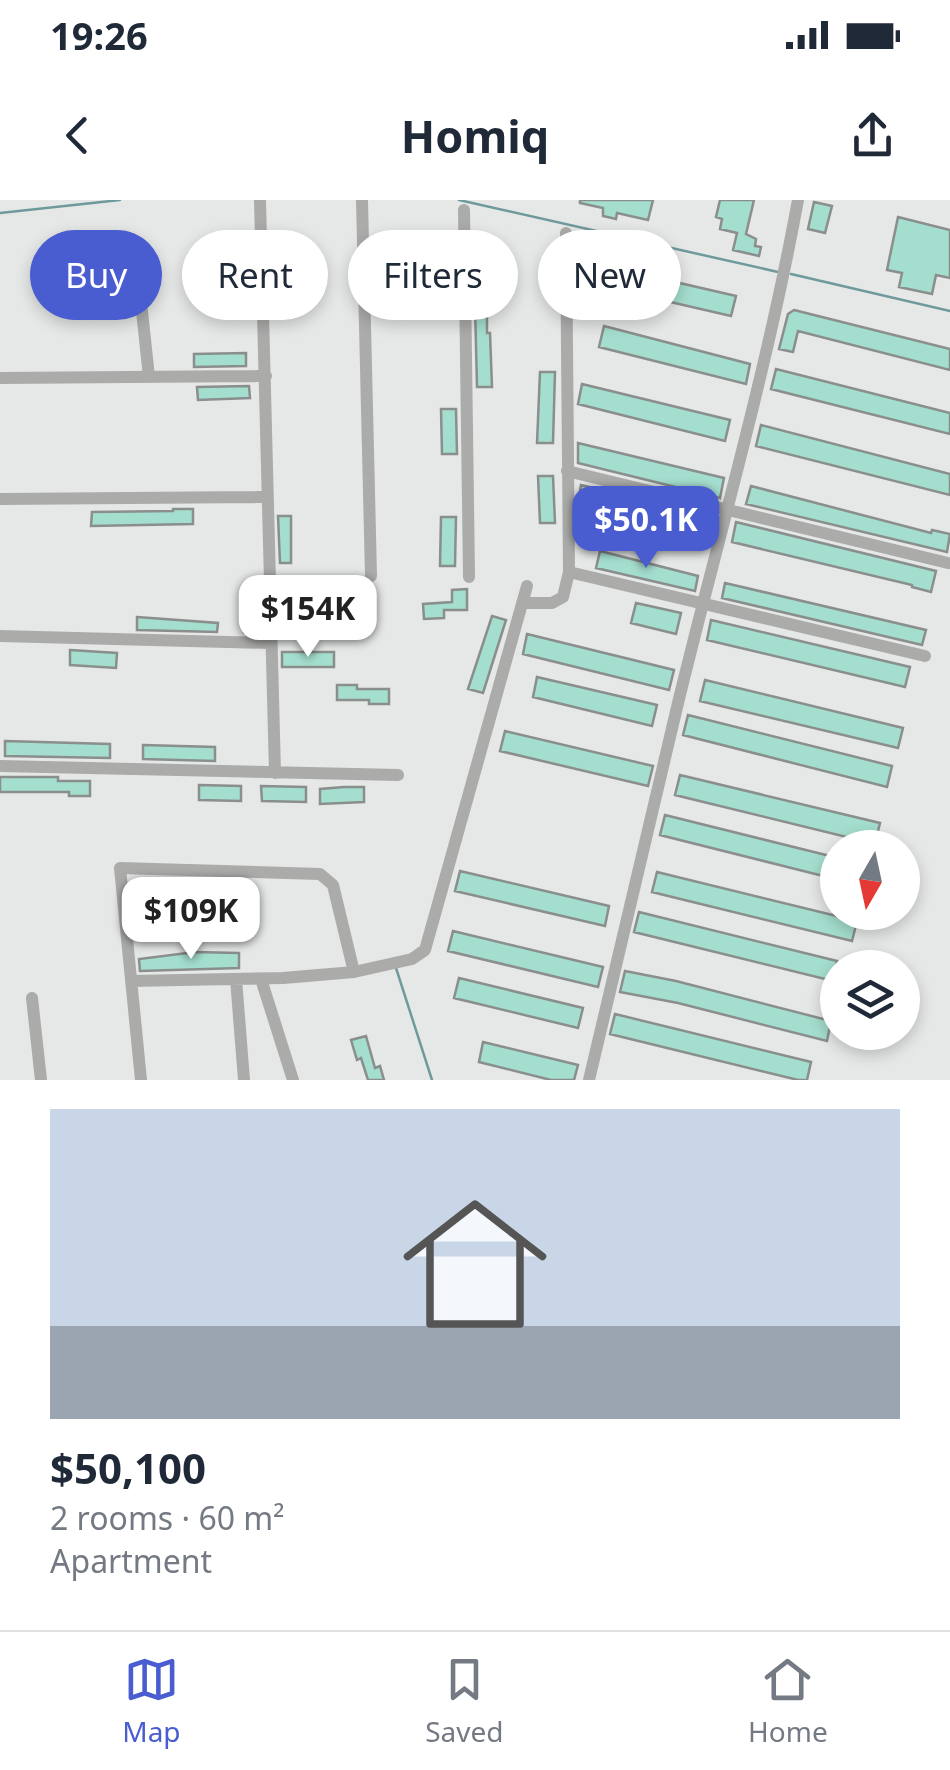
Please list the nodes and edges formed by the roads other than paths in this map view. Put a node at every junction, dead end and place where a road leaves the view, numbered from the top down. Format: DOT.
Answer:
graph roads {
  1 [pos="260,200"];
  2 [pos="362,200"];
  3 [pos="798,200"];
  4 [pos="464,210"];
  5 [pos="143,320"];
  6 [pos="567,320"];
  7 [pos="266,376"];
  8 [pos="149,377"];
  9 [pos="0,378"];
  10 [pos="568,471"];
  11 [pos="267,497"];
  12 [pos="0,499"];
  13 [pos="728,510"];
  14 [pos="948,563"];
  15 [pos="570,572"];
  16 [pos="370,576"];
  17 [pos="468,578"];
  18 [pos="527,586"];
  19 [pos="522,603"];
  20 [pos="704,605"];
  21 [pos="0,636"];
  22 [pos="270,644"];
  23 [pos="925,656"];
  24 [pos="0,766"];
  25 [pos="274,773"];
  26 [pos="398,775"];
  27 [pos="354,972"];
  28 [pos="236,979"];
  29 [pos="260,979"];
  30 [pos="131,981"];
  31 [pos="32,998"];
  32 [pos="41,1080"];
  33 [pos="142,1080"];
  34 [pos="244,1080"];
  35 [pos="293,1080"];
  36 [pos="588,1080"];
  1 -- 7 [label="street"];
  2 -- 16 [label="street"];
  3 -- 13 [label="street"];
  4 -- 17 [label="street"];
  5 -- 8 [label="street"];
  6 -- 10 [label="street"];
  7 -- 8 [label="street"];
  7 -- 11 [label="street"];
  8 -- 9 [label="street"];
  10 -- 13 [label="street"];
  10 -- 15 [label="street"];
  11 -- 12 [label="street"];
  11 -- 22 [label="street"];
  13 -- 14 [label="street"];
  13 -- 20 [label="street"];
  15 -- 19 [label="street"];
  15 -- 20 [label="street"];
  18 -- 19 [label="street"];
  19 -- 27 [label="street"];
  20 -- 23 [label="street"];
  20 -- 36 [label="street"];
  21 -- 22 [label="street"];
  22 -- 25 [label="street"];
  24 -- 25 [label="street"];
  25 -- 26 [label="street"];
  27 -- 29 [label="street"];
  27 -- 30 [label="street"];
  28 -- 29 [label="street"];
  28 -- 30 [label="street"];
  28 -- 34 [label="street"];
  29 -- 35 [label="street"];
  30 -- 33 [label="street"];
  31 -- 32 [label="street"];
}
